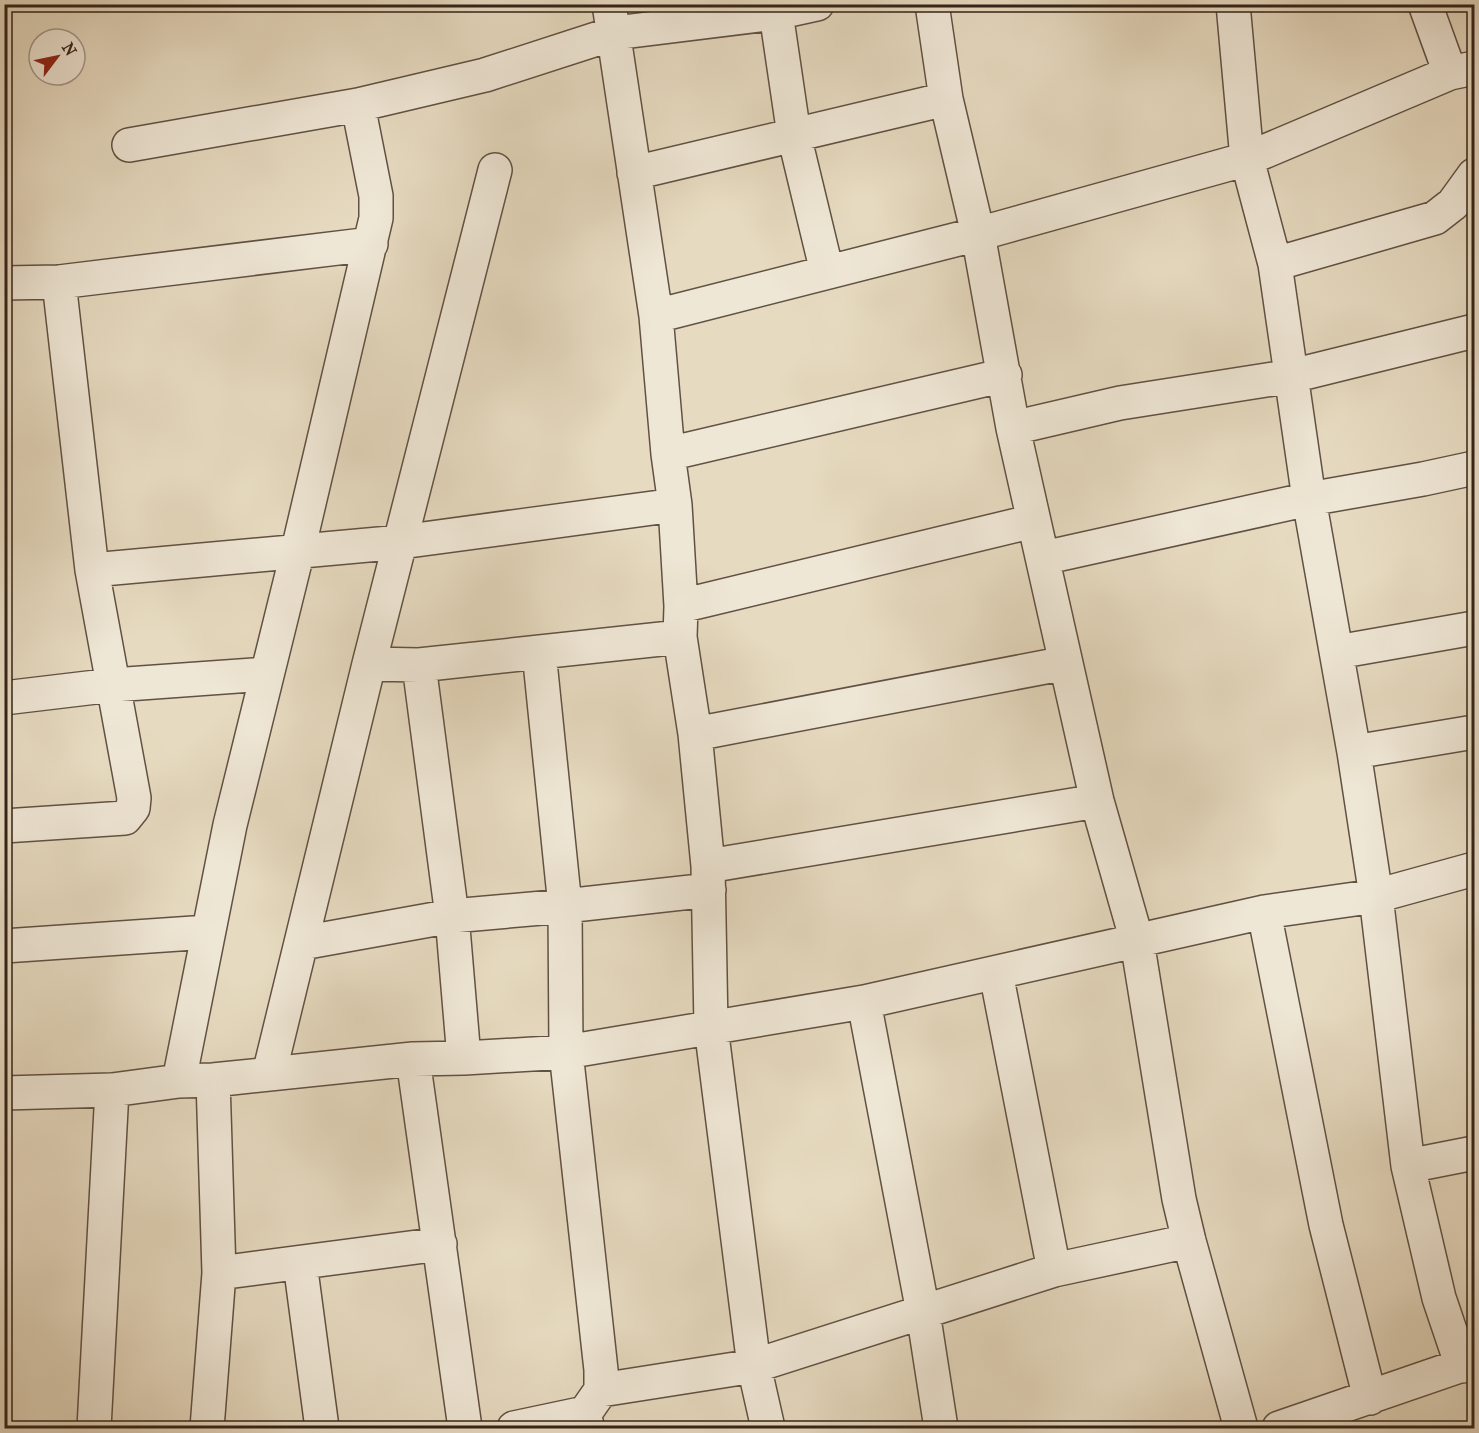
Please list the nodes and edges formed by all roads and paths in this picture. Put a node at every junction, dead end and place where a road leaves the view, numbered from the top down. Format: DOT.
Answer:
graph roads {
  1 [pos="817,4"];
  2 [pos="932,4"];
  3 [pos="1233,4"];
  4 [pos="1425,4"];
  5 [pos="722,11"];
  6 [pos="776,13"];
  7 [pos="612,19"];
  8 [pos="1462,71"];
  9 [pos="946,99"];
  10 [pos="358,105"];
  11 [pos="794,135"];
  12 [pos="129,145"];
  13 [pos="1247,159"];
  14 [pos="495,170"];
  15 [pos="634,173"];
  16 [pos="1474,174"];
  17 [pos="978,234"];
  18 [pos="371,244"];
  19 [pos="1275,264"];
  20 [pos="827,272"];
  21 [pos="59,282"];
  22 [pos="4,284"];
  23 [pos="656,316"];
  24 [pos="1474,331"];
  25 [pos="1005,375"];
  26 [pos="1292,376"];
  27 [pos="1013,428"];
  28 [pos="668,454"];
  29 [pos="1474,468"];
  30 [pos="1309,499"];
  31 [pos="675,505"];
  32 [pos="1034,521"];
  33 [pos="401,542"];
  34 [pos="298,550"];
  35 [pos="1043,558"];
  36 [pos="92,570"];
  37 [pos="681,621"];
  38 [pos="1474,628"];
  39 [pos="539,652"];
  40 [pos="1337,652"];
  41 [pos="1066,663"];
  42 [pos="369,664"];
  43 [pos="419,665"];
  44 [pos="267,674"];
  45 [pos="113,685"];
  46 [pos="4,698"];
  47 [pos="1474,732"];
  48 [pos="694,734"];
  49 [pos="1354,752"];
  50 [pos="1097,801"];
  51 [pos="4,826"];
  52 [pos="1474,869"];
  53 [pos="709,878"];
  54 [pos="1376,896"];
  55 [pos="566,906"];
  56 [pos="1264,912"];
  57 [pos="452,916"];
  58 [pos="208,932"];
  59 [pos="1137,941"];
  60 [pos="302,944"];
  61 [pos="4,946"];
  62 [pos="996,973"];
  63 [pos="864,1002"];
  64 [pos="711,1028"];
  65 [pos="566,1052"];
  66 [pos="464,1058"];
  67 [pos="413,1059"];
  68 [pos="269,1074"];
  69 [pos="178,1080"];
  70 [pos="213,1080"];
  71 [pos="112,1090"];
  72 [pos="4,1093"];
  73 [pos="1474,1153"];
  74 [pos="1408,1166"];
  75 [pos="1189,1241"];
  76 [pos="440,1244"];
  77 [pos="300,1263"];
  78 [pos="1054,1270"];
  79 [pos="219,1273"];
  80 [pos="923,1312"];
  81 [pos="1468,1363"];
  82 [pos="754,1366"];
  83 [pos="1370,1398"];
  84 [pos="591,1410"];
  85 [pos="94,1428"];
  86 [pos="207,1428"];
  87 [pos="322,1428"];
  88 [pos="465,1428"];
  89 [pos="514,1428"];
  90 [pos="768,1428"];
  91 [pos="941,1428"];
  92 [pos="1241,1428"];
  93 [pos="1279,1428"];
  1 -- 6 [label="street"];
  2 -- 9 [label="street"];
  3 -- 13 [label="street"];
  4 -- 8 [label="street"];
  5 -- 6 [label="street"];
  5 -- 7 [label="street"];
  6 -- 11 [label="street"];
  7 -- 10 [label="street"];
  7 -- 15 [label="street"];
  8 -- 13 [label="street"];
  9 -- 11 [label="street"];
  9 -- 17 [label="street"];
  10 -- 12 [label="street"];
  10 -- 18 [label="street"];
  11 -- 15 [label="street"];
  11 -- 20 [label="street"];
  13 -- 17 [label="street"];
  13 -- 19 [label="street"];
  14 -- 33 [label="street"];
  15 -- 23 [label="street"];
  16 -- 19 [label="street"];
  17 -- 20 [label="street"];
  17 -- 25 [label="street"];
  18 -- 21 [label="street"];
  18 -- 34 [label="street"];
  19 -- 26 [label="street"];
  20 -- 23 [label="street"];
  21 -- 22 [label="street"];
  21 -- 36 [label="street"];
  23 -- 28 [label="street"];
  24 -- 26 [label="street"];
  25 -- 27 [label="street"];
  25 -- 28 [label="street"];
  26 -- 27 [label="street"];
  26 -- 30 [label="street"];
  27 -- 32 [label="street"];
  28 -- 31 [label="street"];
  29 -- 30 [label="street"];
  30 -- 35 [label="street"];
  30 -- 40 [label="street"];
  31 -- 33 [label="street"];
  31 -- 37 [label="street"];
  32 -- 35 [label="street"];
  32 -- 37 [label="street"];
  33 -- 34 [label="street"];
  33 -- 42 [label="street"];
  34 -- 36 [label="street"];
  34 -- 44 [label="street"];
  35 -- 41 [label="street"];
  36 -- 45 [label="street"];
  37 -- 39 [label="street"];
  37 -- 48 [label="street"];
  38 -- 40 [label="street"];
  39 -- 43 [label="street"];
  39 -- 55 [label="street"];
  40 -- 49 [label="street"];
  41 -- 48 [label="street"];
  41 -- 50 [label="street"];
  42 -- 43 [label="street"];
  42 -- 60 [label="street"];
  43 -- 57 [label="street"];
  44 -- 45 [label="street"];
  44 -- 58 [label="street"];
  45 -- 46 [label="street"];
  45 -- 51 [label="street"];
  47 -- 49 [label="street"];
  48 -- 53 [label="street"];
  49 -- 54 [label="street"];
  50 -- 53 [label="street"];
  50 -- 59 [label="street"];
  52 -- 54 [label="street"];
  53 -- 55 [label="street"];
  53 -- 64 [label="street"];
  54 -- 56 [label="street"];
  54 -- 74 [label="street"];
  55 -- 57 [label="street"];
  55 -- 65 [label="street"];
  56 -- 59 [label="street"];
  56 -- 83 [label="street"];
  57 -- 60 [label="street"];
  57 -- 66 [label="street"];
  58 -- 61 [label="street"];
  58 -- 69 [label="street"];
  59 -- 62 [label="street"];
  59 -- 75 [label="street"];
  60 -- 68 [label="street"];
  62 -- 63 [label="street"];
  62 -- 78 [label="street"];
  63 -- 64 [label="street"];
  63 -- 80 [label="street"];
  64 -- 65 [label="street"];
  64 -- 82 [label="street"];
  65 -- 66 [label="street"];
  65 -- 84 [label="street"];
  66 -- 67 [label="street"];
  67 -- 68 [label="street"];
  67 -- 76 [label="street"];
  68 -- 70 [label="street"];
  69 -- 70 [label="street"];
  69 -- 71 [label="street"];
  70 -- 79 [label="street"];
  71 -- 72 [label="street"];
  71 -- 85 [label="street"];
  73 -- 74 [label="street"];
  74 -- 81 [label="street"];
  75 -- 78 [label="street"];
  75 -- 92 [label="street"];
  76 -- 77 [label="street"];
  76 -- 88 [label="street"];
  77 -- 79 [label="street"];
  77 -- 87 [label="street"];
  78 -- 80 [label="street"];
  79 -- 86 [label="street"];
  80 -- 82 [label="street"];
  80 -- 91 [label="street"];
  81 -- 83 [label="street"];
  82 -- 84 [label="street"];
  82 -- 90 [label="street"];
  83 -- 93 [label="street"];
  84 -- 89 [label="street"];
}
